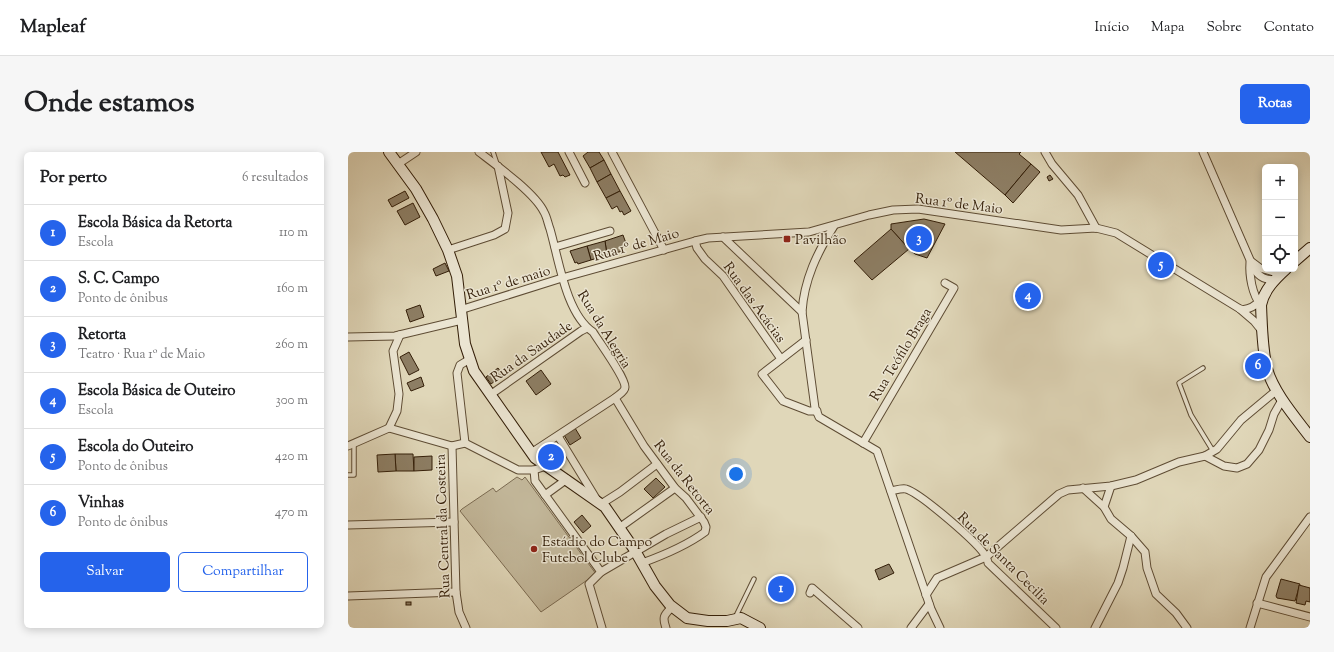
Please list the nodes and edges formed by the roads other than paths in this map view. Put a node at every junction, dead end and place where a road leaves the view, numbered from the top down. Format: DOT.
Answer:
graph roads {
  1 [pos="389,152"];
  2 [pos="416,152"];
  3 [pos="479,152"];
  4 [pos="493,152"];
  5 [pos="569,152"];
  6 [pos="612,152"];
  7 [pos="1045,152"];
  8 [pos="1203,152"];
  9 [pos="398,164"];
  10 [pos="498,166"];
  11 [pos="585,183"];
  12 [pos="834,226"];
  13 [pos="1096,228"];
  14 [pos="610,231"];
  15 [pos="723,237"];
  16 [pos="695,241"];
  17 [pos="555,247"];
  18 [pos="1310,248"];
  19 [pos="448,250"];
  20 [pos="664,250"];
  21 [pos="1298,258"];
  22 [pos="1250,260"];
  23 [pos="1279,277"];
  24 [pos="562,278"];
  25 [pos="946,283"];
  26 [pos="1259,308"];
  27 [pos="1240,309"];
  28 [pos="802,312"];
  29 [pos="461,315"];
  30 [pos="587,328"];
  31 [pos="400,335"];
  32 [pos="348,337"];
  33 [pos="806,340"];
  34 [pos="470,359"];
  35 [pos="780,359"];
  36 [pos="1203,368"];
  37 [pos="1277,390"];
  38 [pos="490,395"];
  39 [pos="615,398"];
  40 [pos="1282,400"];
  41 [pos="817,412"];
  42 [pos="389,428"];
  43 [pos="558,436"];
  44 [pos="1310,437"];
  45 [pos="465,443"];
  46 [pos="863,443"];
  47 [pos="351,445"];
  48 [pos="452,446"];
  49 [pos="1213,451"];
  50 [pos="531,453"];
  51 [pos="1205,456"];
  52 [pos="657,464"];
  53 [pos="546,466"];
  54 [pos="534,470"];
  55 [pos="348,475"];
  56 [pos="567,479"];
  57 [pos="1111,486"];
  58 [pos="675,488"];
  59 [pos="1082,488"];
  60 [pos="891,491"];
  61 [pos="545,495"];
  62 [pos="600,503"];
  63 [pos="1104,507"];
  64 [pos="701,517"];
  65 [pos="1310,517"];
  66 [pos="454,522"];
  67 [pos="348,525"];
  68 [pos="619,528"];
  69 [pos="1131,536"];
  70 [pos="635,552"];
  71 [pos="986,557"];
  72 [pos="642,564"];
  73 [pos="601,572"];
  74 [pos="754,579"];
  75 [pos="456,592"];
  76 [pos="810,593"];
  77 [pos="926,595"];
  78 [pos="348,596"];
  79 [pos="1257,603"];
  80 [pos="929,604"];
  81 [pos="672,607"];
  82 [pos="1310,617"];
  83 [pos="727,623"];
  84 [pos="466,628"];
  85 [pos="602,628"];
  86 [pos="666,628"];
  87 [pos="760,628"];
  88 [pos="858,628"];
  89 [pos="911,628"];
  90 [pos="940,628"];
  91 [pos="1056,628"];
  92 [pos="1095,628"];
  93 [pos="1187,628"];
  94 [pos="1250,628"];
  1 -- 9 [label="street"];
  2 -- 9 [label="street"];
  3 -- 10 [label="street, Rua da Alegria"];
  4 -- 10 [label="lane"];
  5 -- 11 [label="street"];
  6 -- 20 [label="street"];
  7 -- 13 [label="street"];
  8 -- 22 [label="street"];
  9 -- 19 [label="street"];
  10 -- 17 [label="street, Rua da Alegria"];
  10 -- 19 [label="street"];
  12 -- 13 [label="street, Rua 1º de Maio"];
  12 -- 15 [label="street, Rua 1º de Maio"];
  12 -- 28 [label="street"];
  13 -- 27 [label="street, Rua 1º de Maio"];
  14 -- 17 [label="street"];
  15 -- 16 [label="street, Rua 1º de Maio"];
  15 -- 28 [label="street"];
  16 -- 20 [label="street, Rua 1º de Maio"];
  16 -- 35 [label="street, Rua das Acácias"];
  17 -- 24 [label="street, Rua da Alegria"];
  18 -- 21 [label="street"];
  19 -- 29 [label="street"];
  20 -- 24 [label="street, Rua 1º de Maio"];
  22 -- 23 [label="street"];
  22 -- 26 [label="street"];
  23 -- 26 [label="street"];
  23 -- 26 [label="street"];
  24 -- 29 [label="street, Rua 1º de maio"];
  24 -- 30 [label="street, Rua da Alegria"];
  25 -- 46 [label="street, Rua Teófilo Braga"];
  26 -- 27 [label="street"];
  26 -- 27 [label="street"];
  26 -- 37 [label="street"];
  28 -- 33 [label="street"];
  29 -- 31 [label="street, Rua 1º de maio"];
  29 -- 34 [label="street"];
  30 -- 38 [label="street, Rua da Saudade"];
  30 -- 39 [label="street, Rua da Alegria"];
  31 -- 32 [label="street, Rua 1º de maio"];
  31 -- 42 [label="street"];
  33 -- 35 [label="street"];
  33 -- 41 [label="street"];
  34 -- 38 [label="street"];
  34 -- 45 [label="street"];
  35 -- 41 [label="street"];
  36 -- 49 [label="lane"];
  37 -- 40 [label="street"];
  37 -- 49 [label="street"];
  38 -- 50 [label="street"];
  39 -- 43 [label="street, Rua da Alegria"];
  39 -- 52 [label="street, Rua da Retorta"];
  40 -- 44 [label="street"];
  40 -- 51 [label="street"];
  41 -- 46 [label="street"];
  42 -- 47 [label="street"];
  42 -- 48 [label="street"];
  43 -- 50 [label="street, Rua da Alegria"];
  43 -- 62 [label="street"];
  45 -- 48 [label="street"];
  45 -- 54 [label="street"];
  46 -- 60 [label="street"];
  47 -- 55 [label="lane"];
  48 -- 66 [label="street, Rua Central da Costeira"];
  49 -- 51 [label="street"];
  50 -- 53 [label="street"];
  51 -- 57 [label="street"];
  52 -- 58 [label="street, Rua da Retorta"];
  52 -- 62 [label="street"];
  53 -- 54 [label="street"];
  53 -- 56 [label="street"];
  54 -- 61 [label="street"];
  56 -- 61 [label="street"];
  56 -- 62 [label="street"];
  57 -- 59 [label="street"];
  57 -- 63 [label="street"];
  58 -- 64 [label="street, Rua da Retorta"];
  58 -- 68 [label="street"];
  59 -- 63 [label="street"];
  59 -- 71 [label="street"];
  60 -- 71 [label="street, Rua de Santa Cecilia"];
  60 -- 77 [label="street"];
  61 -- 73 [label="street"];
  62 -- 68 [label="street"];
  63 -- 69 [label="street"];
  64 -- 70 [label="street"];
  64 -- 72 [label="street, Rua da Retorta"];
  65 -- 79 [label="street"];
  66 -- 67 [label="street"];
  66 -- 75 [label="street, Rua Central da Costeira"];
  68 -- 70 [label="street"];
  69 -- 92 [label="street"];
  69 -- 93 [label="street"];
  70 -- 72 [label="street"];
  70 -- 73 [label="street"];
  71 -- 77 [label="street"];
  71 -- 91 [label="street, Rua de Santa Cecilia"];
  72 -- 81 [label="street"];
  73 -- 85 [label="street"];
  74 -- 83 [label="lane"];
  75 -- 78 [label="street"];
  75 -- 84 [label="street, Rua Central da Costeira"];
  76 -- 88 [label="street"];
  77 -- 80 [label="street"];
  79 -- 82 [label="street"];
  79 -- 94 [label="street"];
  80 -- 89 [label="street"];
  80 -- 90 [label="street"];
  81 -- 83 [label="street"];
  81 -- 86 [label="street"];
  83 -- 87 [label="street"];
}
